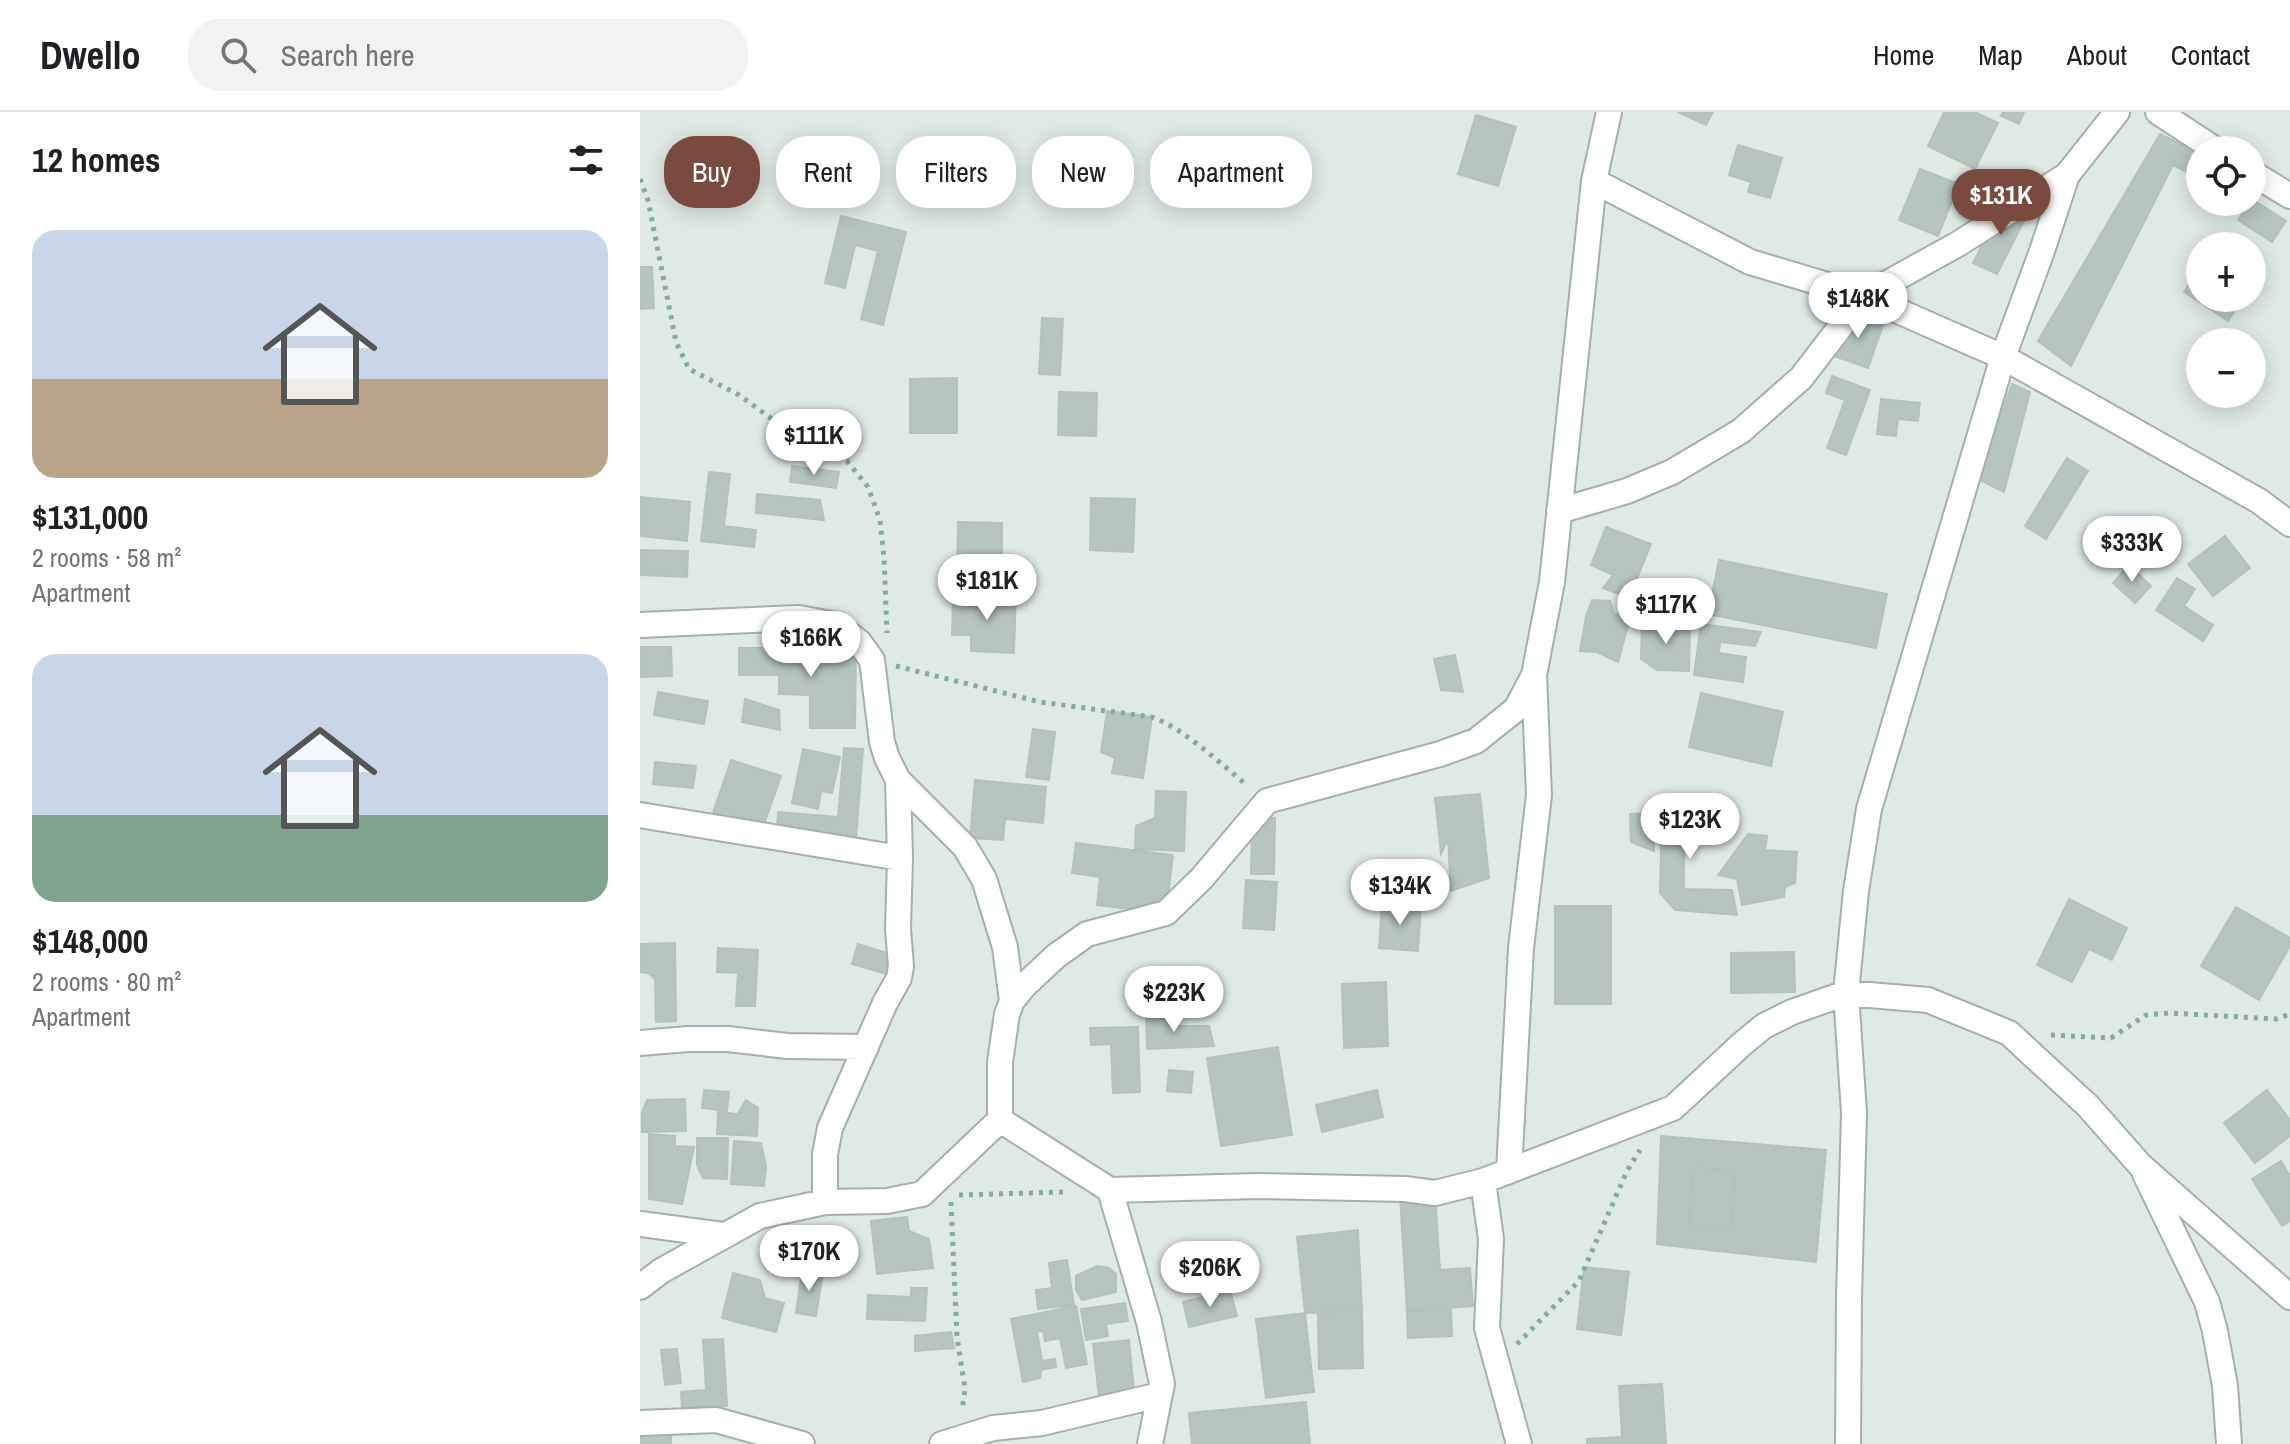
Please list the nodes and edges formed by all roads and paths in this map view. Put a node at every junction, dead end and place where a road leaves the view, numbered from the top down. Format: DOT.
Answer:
graph roads {
  1 [pos="1609,112"];
  2 [pos="2117,112"];
  3 [pos="2158,112"];
  4 [pos="2195,136"];
  5 [pos="2067,175"];
  6 [pos="640,179"];
  7 [pos="1594,181"];
  8 [pos="2266,181"];
  9 [pos="2290,196"];
  10 [pos="1864,296"];
  11 [pos="2003,357"];
  12 [pos="1559,511"];
  13 [pos="2290,524"];
  14 [pos="640,625"];
  15 [pos="887,634"];
  16 [pos="872,660"];
  17 [pos="1534,675"];
  18 [pos="898,780"];
  19 [pos="1267,801"];
  20 [pos="640,815"];
  21 [pos="900,858"];
  22 [pos="1846,993"];
  23 [pos="1012,1001"];
  24 [pos="2290,1014"];
  25 [pos="2009,1033"];
  26 [pos="640,1043"];
  27 [pos="866,1047"];
  28 [pos="1000,1120"];
  29 [pos="1644,1144"];
  30 [pos="2140,1165"];
  31 [pos="1509,1171"];
  32 [pos="1483,1181"];
  33 [pos="1110,1190"];
  34 [pos="825,1202"];
  35 [pos="640,1224"];
  36 [pos="723,1235"];
  37 [pos="640,1287"];
  38 [pos="2290,1297"];
  39 [pos="1496,1365"];
  40 [pos="1159,1395"];
  41 [pos="640,1423"];
  42 [pos="993,1428"];
  43 [pos="802,1444"];
  44 [pos="942,1444"];
  45 [pos="1150,1444"];
  46 [pos="1519,1444"];
  47 [pos="1848,1444"];
  48 [pos="2229,1444"];
  1 -- 7 [label="street"];
  2 -- 5 [label="street"];
  3 -- 4 [label="street"];
  5 -- 10 [label="street"];
  5 -- 11 [label="street"];
  6 -- 15 [label="path"];
  7 -- 10 [label="street"];
  7 -- 12 [label="street"];
  8 -- 9 [label="street"];
  10 -- 11 [label="street"];
  10 -- 12 [label="street"];
  11 -- 13 [label="street"];
  11 -- 22 [label="street"];
  12 -- 17 [label="street"];
  14 -- 16 [label="street"];
  16 -- 18 [label="street"];
  16 -- 19 [label="path"];
  17 -- 19 [label="street"];
  17 -- 31 [label="street"];
  18 -- 21 [label="street"];
  18 -- 23 [label="street"];
  19 -- 23 [label="street"];
  20 -- 21 [label="street"];
  21 -- 27 [label="street"];
  22 -- 25 [label="street"];
  22 -- 31 [label="street"];
  22 -- 47 [label="street"];
  23 -- 28 [label="street"];
  24 -- 25 [label="path"];
  25 -- 30 [label="street"];
  26 -- 27 [label="street"];
  27 -- 34 [label="street"];
  28 -- 33 [label="street"];
  28 -- 34 [label="street"];
  29 -- 39 [label="path"];
  30 -- 38 [label="street"];
  30 -- 48 [label="street"];
  31 -- 32 [label="street"];
  32 -- 33 [label="street"];
  32 -- 39 [label="street"];
  33 -- 40 [label="street"];
  33 -- 42 [label="path"];
  34 -- 36 [label="street"];
  35 -- 36 [label="street"];
  36 -- 37 [label="street"];
  39 -- 46 [label="street"];
  40 -- 42 [label="street"];
  40 -- 45 [label="street"];
  41 -- 43 [label="street"];
  42 -- 44 [label="street"];
}
